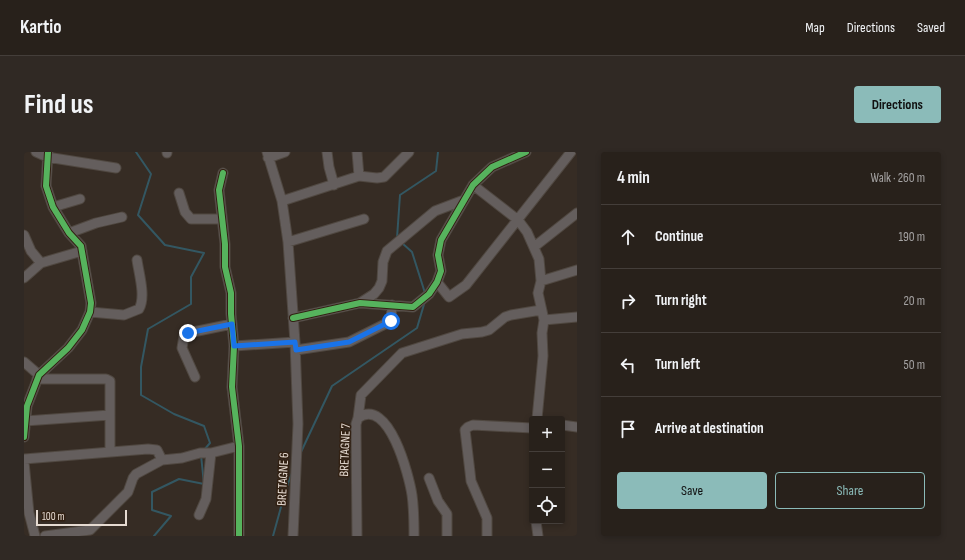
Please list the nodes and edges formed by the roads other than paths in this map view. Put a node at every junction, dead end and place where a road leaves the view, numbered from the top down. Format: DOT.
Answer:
graph roads {
  1 [pos="36,152"];
  2 [pos="285,152"];
  3 [pos="328,152"];
  4 [pos="357,152"];
  5 [pos="409,152"];
  6 [pos="526,152"];
  7 [pos="571,152"];
  8 [pos="48,155"];
  9 [pos="267,155"];
  10 [pos="116,168"];
  11 [pos="223,173"];
  12 [pos="359,176"];
  13 [pos="334,185"];
  14 [pos="474,185"];
  15 [pos="179,193"];
  16 [pos="80,199"];
  17 [pos="464,200"];
  18 [pos="282,201"];
  19 [pos="53,207"];
  20 [pos="577,213"];
  21 [pos="122,217"];
  22 [pos="221,219"];
  23 [pos="364,219"];
  24 [pos="518,220"];
  25 [pos="69,233"];
  26 [pos="24,235"];
  27 [pos="288,242"];
  28 [pos="534,247"];
  29 [pos="82,251"];
  30 [pos="137,260"];
  31 [pos="41,263"];
  32 [pos="577,270"];
  33 [pos="24,278"];
  34 [pos="541,281"];
  35 [pos="437,282"];
  36 [pos="360,303"];
  37 [pos="392,305"];
  38 [pos="541,310"];
  39 [pos="90,312"];
  40 [pos="294,318"];
  41 [pos="577,318"];
  42 [pos="544,320"];
  43 [pos="232,324"];
  44 [pos="234,346"];
  45 [pos="296,346"];
  46 [pos="24,362"];
  47 [pos="38,377"];
  48 [pos="195,377"];
  49 [pos="110,415"];
  50 [pos="537,416"];
  51 [pos="358,418"];
  52 [pos="25,421"];
  53 [pos="565,425"];
  54 [pos="577,427"];
  55 [pos="529,428"];
  56 [pos="24,437"];
  57 [pos="239,446"];
  58 [pos="110,452"];
  59 [pos="211,453"];
  60 [pos="162,460"];
  61 [pos="24,461"];
  62 [pos="429,478"];
  63 [pos="27,513"];
  64 [pos="199,515"];
  65 [pos="536,524"];
  66 [pos="82,533"];
  67 [pos="35,536"];
  68 [pos="45,536"];
  69 [pos="239,536"];
  70 [pos="292,536"];
  71 [pos="357,536"];
  72 [pos="414,536"];
  73 [pos="447,536"];
  74 [pos="487,536"];
  75 [pos="538,536"];
  1 -- 8 [label="street"];
  2 -- 9 [label="street"];
  3 -- 13 [label="street"];
  4 -- 12 [label="street"];
  5 -- 12 [label="street"];
  6 -- 14 [label="street"];
  7 -- 24 [label="street"];
  8 -- 10 [label="street"];
  8 -- 19 [label="street"];
  9 -- 18 [label="street, BRETAGNE 6"];
  11 -- 22 [label="street"];
  12 -- 13 [label="street"];
  13 -- 18 [label="street"];
  14 -- 17 [label="street"];
  14 -- 24 [label="street"];
  15 -- 22 [label="street"];
  16 -- 19 [label="street"];
  17 -- 35 [label="street"];
  17 -- 36 [label="street"];
  18 -- 27 [label="street, BRETAGNE 6"];
  19 -- 25 [label="street"];
  20 -- 28 [label="street"];
  21 -- 25 [label="street"];
  22 -- 43 [label="street"];
  23 -- 27 [label="street"];
  24 -- 28 [label="street"];
  24 -- 35 [label="street"];
  25 -- 29 [label="street"];
  26 -- 31 [label="street"];
  27 -- 40 [label="street, BRETAGNE 6"];
  28 -- 34 [label="street"];
  29 -- 31 [label="street"];
  29 -- 39 [label="street"];
  30 -- 39 [label="street"];
  31 -- 33 [label="street"];
  32 -- 34 [label="street"];
  34 -- 38 [label="street"];
  35 -- 37 [label="street"];
  36 -- 37 [label="street"];
  36 -- 40 [label="street"];
  37 -- 45 [label="street"];
  38 -- 42 [label="street"];
  38 -- 51 [label="street"];
  39 -- 47 [label="street"];
  40 -- 45 [label="street, BRETAGNE 6"];
  41 -- 42 [label="street"];
  42 -- 50 [label="street"];
  43 -- 44 [label="street"];
  43 -- 48 [label="street"];
  44 -- 45 [label="street"];
  44 -- 57 [label="street"];
  45 -- 70 [label="street, BRETAGNE 6"];
  46 -- 47 [label="street"];
  47 -- 49 [label="street"];
  47 -- 52 [label="street"];
  49 -- 52 [label="street"];
  49 -- 58 [label="street"];
  51 -- 71 [label="street, BRETAGNE 7"];
  51 -- 72 [label="street, BRETAGNE 7"];
  52 -- 56 [label="street"];
  53 -- 54 [label="street"];
  55 -- 74 [label="street"];
  57 -- 59 [label="street"];
  57 -- 69 [label="street"];
  58 -- 60 [label="street"];
  58 -- 61 [label="street"];
  59 -- 60 [label="street"];
  59 -- 64 [label="street"];
  60 -- 66 [label="street"];
  61 -- 63 [label="street"];
  62 -- 73 [label="street"];
  63 -- 67 [label="street"];
  65 -- 75 [label="street"];
  66 -- 68 [label="street"];
}
